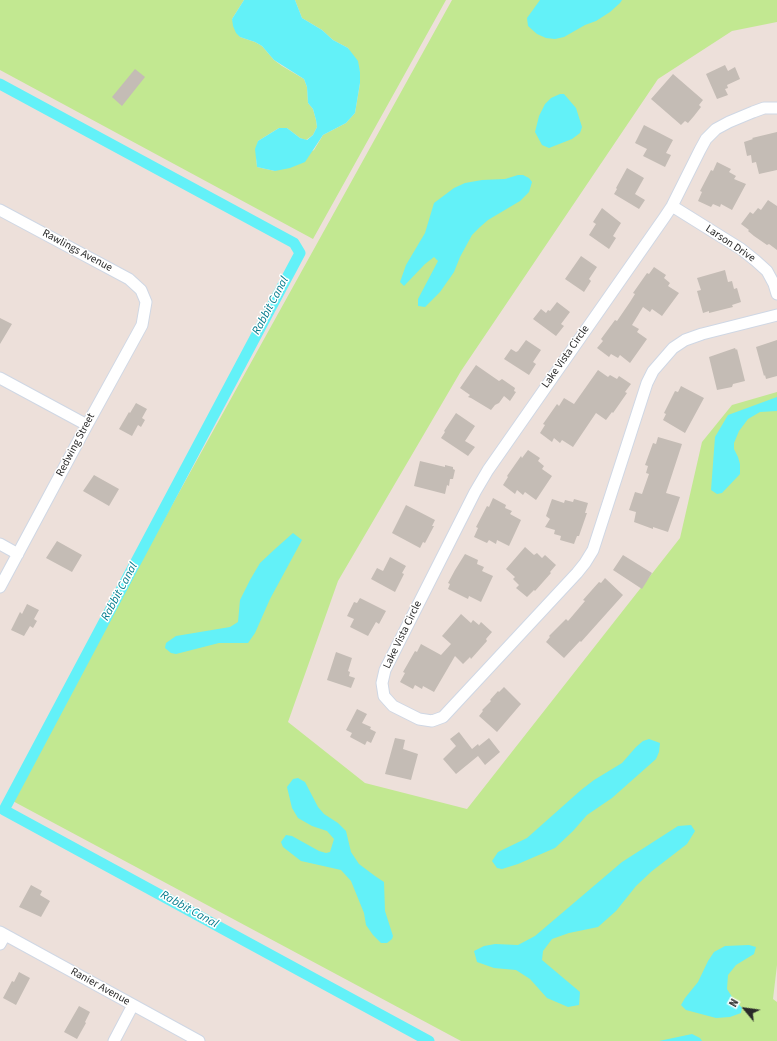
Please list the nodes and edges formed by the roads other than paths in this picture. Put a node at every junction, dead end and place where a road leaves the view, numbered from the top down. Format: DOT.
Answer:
graph roads {
  1 [pos="777,108"];
  2 [pos="672,206"];
  3 [pos="0,210"];
  4 [pos="777,294"];
  5 [pos="146,302"];
  6 [pos="777,315"];
  7 [pos="0,378"];
  8 [pos="87,425"];
  9 [pos="0,544"];
  10 [pos="18,554"];
  11 [pos="0,587"];
  12 [pos="2,937"];
  13 [pos="133,1005"];
  14 [pos="114,1041"];
  15 [pos="199,1041"];
  1 -- 2 [label="street, Lake Vista Circle"];
  2 -- 4 [label="street, Larson Drive"];
  2 -- 6 [label="street, Lake Vista Circle"];
  3 -- 5 [label="street, Rawlings Avenue"];
  5 -- 8 [label="street, Redwing Street"];
  7 -- 8 [label="street"];
  8 -- 10 [label="street, Redwing Street"];
  9 -- 10 [label="street"];
  10 -- 11 [label="street, Redwing Street"];
  12 -- 13 [label="street, Ranier Avenue"];
  13 -- 14 [label="street"];
  13 -- 15 [label="street, Ranier Avenue"];
}
